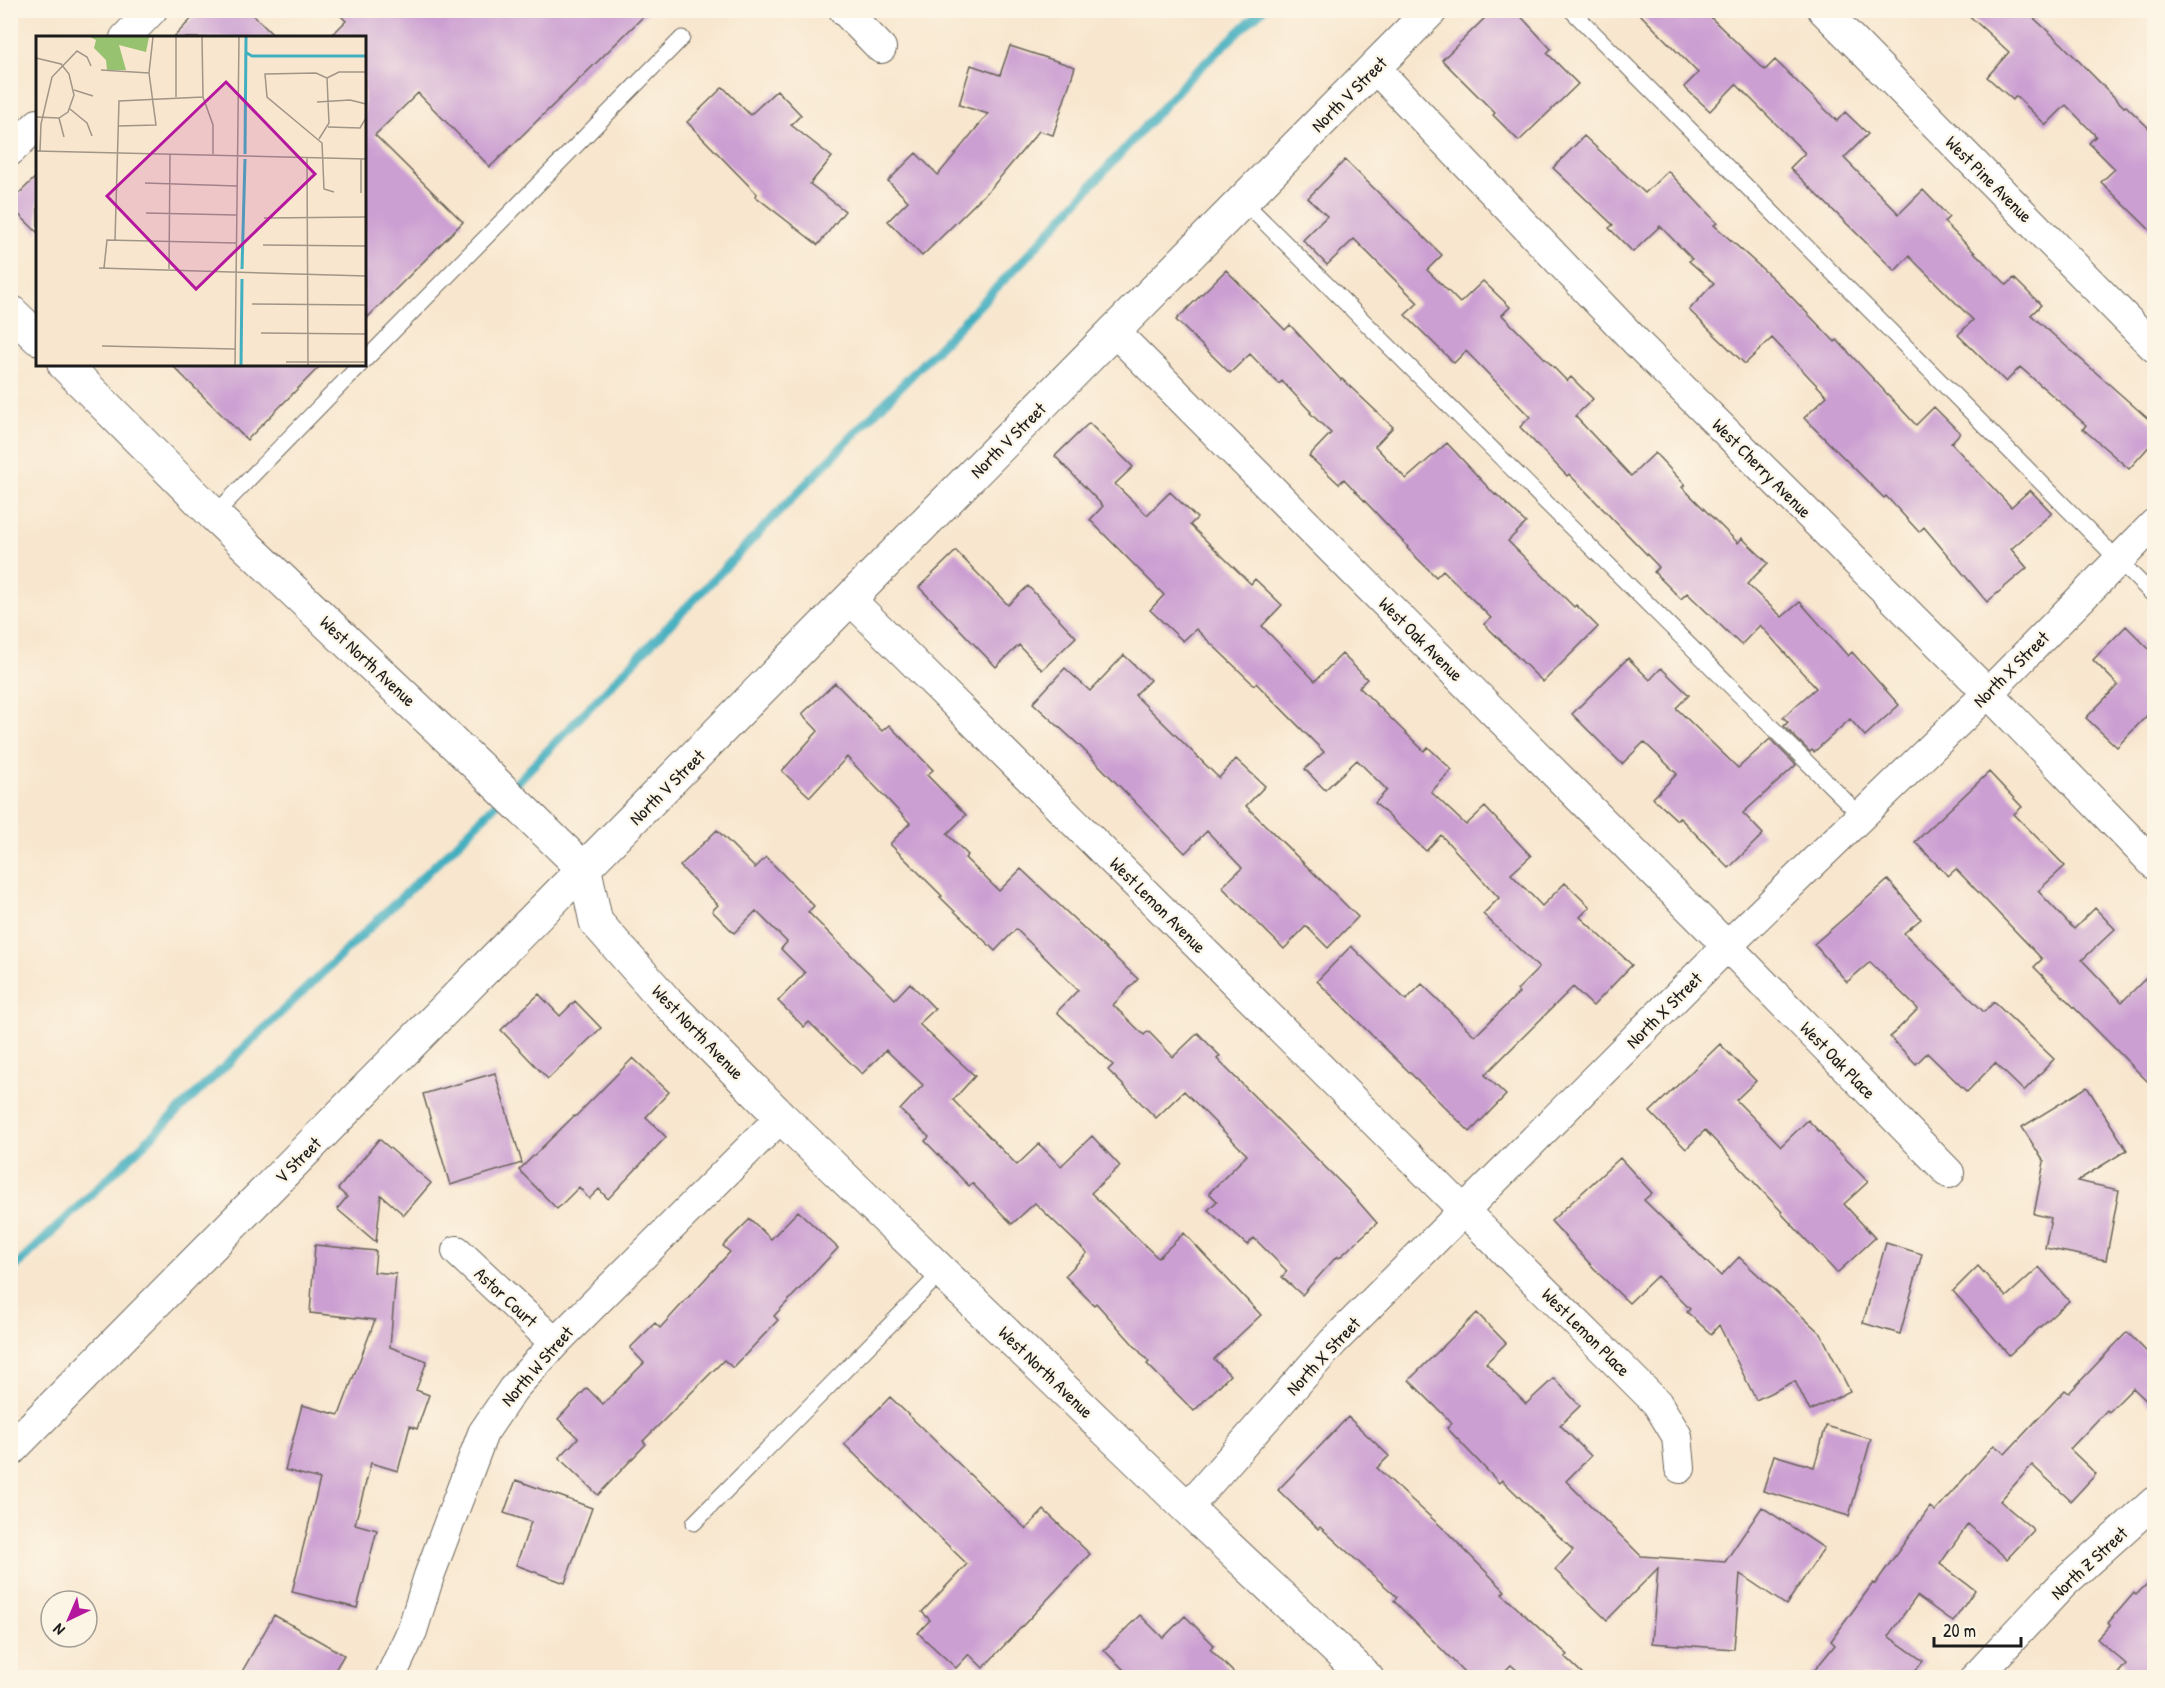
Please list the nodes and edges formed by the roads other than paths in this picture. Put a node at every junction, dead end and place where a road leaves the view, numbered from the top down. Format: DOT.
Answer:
graph roads {
  1 [pos="152,10"];
  2 [pos="844,10"];
  3 [pos="1431,10"];
  4 [pos="1571,10"];
  5 [pos="1823,10"];
  6 [pos="127,36"];
  7 [pos="682,38"];
  8 [pos="881,48"];
  9 [pos="1375,68"];
  10 [pos="36,126"];
  11 [pos="10,151"];
  12 [pos="1243,201"];
  13 [pos="10,311"];
  14 [pos="1115,332"];
  15 [pos="36,336"];
  16 [pos="2154,347"];
  17 [pos="366,359"];
  18 [pos="66,366"];
  19 [pos="359,366"];
  20 [pos="214,515"];
  21 [pos="2154,524"];
  22 [pos="2119,560"];
  23 [pos="2154,596"];
  24 [pos="851,600"];
  25 [pos="1988,693"];
  26 [pos="1862,817"];
  27 [pos="2154,864"];
  28 [pos="585,870"];
  29 [pos="1727,946"];
  30 [pos="781,1117"];
  31 [pos="1949,1173"];
  32 [pos="1465,1210"];
  33 [pos="457,1251"];
  34 [pos="942,1272"];
  35 [pos="555,1343"];
  36 [pos="10,1450"];
  37 [pos="1680,1468"];
  38 [pos="2154,1502"];
  39 [pos="1187,1508"];
  40 [pos="694,1523"];
  41 [pos="390,1677"];
  42 [pos="1367,1677"];
  43 [pos="1975,1677"];
  1 -- 6 [label="street"];
  2 -- 8 [label="street"];
  3 -- 9 [label="street, North V Street"];
  4 -- 22 [label="lane"];
  5 -- 16 [label="street, West Pine Avenue"];
  7 -- 17 [label="lane"];
  9 -- 12 [label="street, North V Street"];
  9 -- 25 [label="street, West Cherry Avenue"];
  10 -- 11 [label="street"];
  12 -- 14 [label="street, North V Street"];
  12 -- 26 [label="lane"];
  13 -- 15 [label="street"];
  14 -- 24 [label="street, North V Street"];
  14 -- 29 [label="street, West Oak Avenue"];
  18 -- 20 [label="street, West North Avenue"];
  19 -- 20 [label="lane"];
  20 -- 28 [label="street, West North Avenue"];
  21 -- 22 [label="street, North X Street"];
  22 -- 23 [label="lane"];
  22 -- 25 [label="street, North X Street"];
  24 -- 28 [label="street, North V Street"];
  24 -- 32 [label="street, West Lemon Avenue"];
  25 -- 26 [label="street, North X Street"];
  25 -- 27 [label="street, West Cherry Avenue"];
  26 -- 29 [label="street, North X Street"];
  28 -- 30 [label="street, West North Avenue"];
  28 -- 36 [label="street, V Street"];
  29 -- 31 [label="street, West Oak Place"];
  29 -- 32 [label="street, North X Street"];
  30 -- 34 [label="street, West North Avenue"];
  30 -- 35 [label="street, North W Street"];
  32 -- 37 [label="street, West Lemon Place"];
  32 -- 39 [label="street, North X Street"];
  33 -- 35 [label="street, Astor Court"];
  34 -- 39 [label="street, West North Avenue"];
  34 -- 40 [label="lane"];
  35 -- 41 [label="street, North W Street"];
  38 -- 43 [label="street, North Z Street"];
  39 -- 42 [label="street, West North Avenue"];
}
